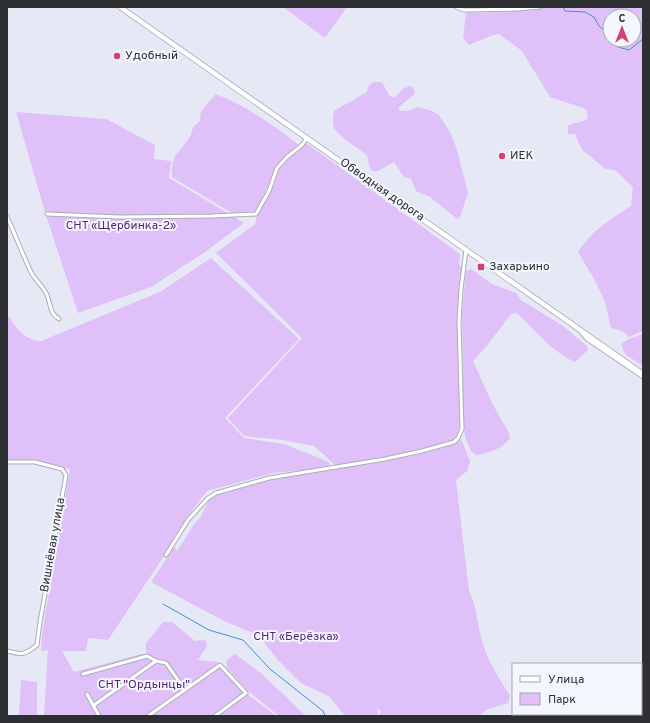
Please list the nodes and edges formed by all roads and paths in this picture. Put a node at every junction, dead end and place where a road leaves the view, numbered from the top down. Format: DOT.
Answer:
graph roads {
  1 [pos="120,7"];
  2 [pos="456,7"];
  3 [pos="540,7"];
  4 [pos="307,138"];
  5 [pos="46,214"];
  6 [pos="7,217"];
  7 [pos="466,250"];
  8 [pos="58,319"];
  9 [pos="643,376"];
  10 [pos="7,462"];
  11 [pos="166,555"];
  12 [pos="7,651"];
  13 [pos="156,662"];
  14 [pos="83,674"];
  15 [pos="185,690"];
  16 [pos="87,694"];
  17 [pos="94,705"];
  18 [pos="99,716"];
  19 [pos="148,716"];
  20 [pos="215,716"];
  1 -- 4 [label="main road, Обводная дорога"];
  2 -- 3 [label="street"];
  4 -- 5 [label="street"];
  4 -- 7 [label="main road, Обводная дорога"];
  6 -- 8 [label="street"];
  7 -- 9 [label="main road, Обводная дорога"];
  7 -- 11 [label="street"];
  10 -- 12 [label="street, Вишнёвая улица"];
  13 -- 14 [label="street"];
  13 -- 15 [label="street"];
  13 -- 17 [label="street"];
  15 -- 19 [label="street"];
  15 -- 20 [label="street"];
  16 -- 17 [label="street"];
  17 -- 18 [label="street"];
}
